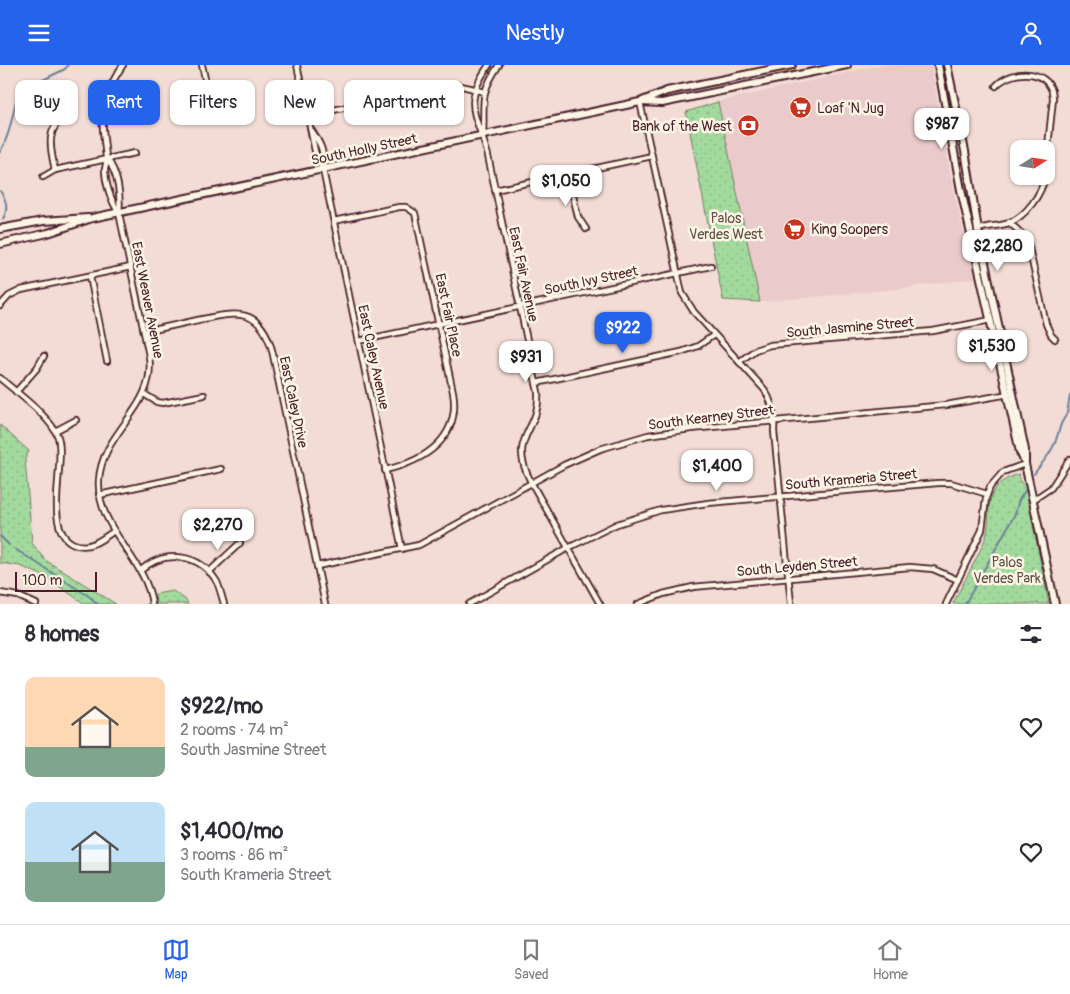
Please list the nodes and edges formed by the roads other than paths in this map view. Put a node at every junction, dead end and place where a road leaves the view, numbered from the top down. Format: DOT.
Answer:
graph roads {
  1 [pos="123,65"];
  2 [pos="202,65"];
  3 [pos="297,65"];
  4 [pos="489,65"];
  5 [pos="499,65"];
  6 [pos="792,65"];
  7 [pos="847,65"];
  8 [pos="938,65"];
  9 [pos="947,65"];
  10 [pos="205,80"];
  11 [pos="300,80"];
  12 [pos="996,85"];
  13 [pos="464,86"];
  14 [pos="476,90"];
  15 [pos="484,92"];
  16 [pos="640,102"];
  17 [pos="56,125"];
  18 [pos="310,125"];
  19 [pos="311,130"];
  20 [pos="483,136"];
  21 [pos="1049,140"];
  22 [pos="135,153"];
  23 [pos="652,156"];
  24 [pos="107,159"];
  25 [pos="55,170"];
  26 [pos="323,170"];
  27 [pos="568,174"];
  28 [pos="43,177"];
  29 [pos="1043,185"];
  30 [pos="495,190"];
  31 [pos="119,213"];
  32 [pos="92,219"];
  33 [pos="334,221"];
  34 [pos="1009,222"];
  35 [pos="0,229"];
  36 [pos="586,229"];
  37 [pos="978,230"];
  38 [pos="970,231"];
  39 [pos="0,243"];
  40 [pos="711,266"];
  41 [pos="130,267"];
  42 [pos="677,273"];
  43 [pos="90,276"];
  44 [pos="0,306"];
  45 [pos="520,307"];
  46 [pos="994,320"];
  47 [pos="439,324"];
  48 [pos="144,332"];
  49 [pos="714,335"];
  50 [pos="1055,339"];
  51 [pos="359,341"];
  52 [pos="44,356"];
  53 [pos="107,361"];
  54 [pos="738,362"];
  55 [pos="0,378"];
  56 [pos="536,383"];
  57 [pos="16,392"];
  58 [pos="1011,394"];
  59 [pos="144,395"];
  60 [pos="204,395"];
  61 [pos="76,420"];
  62 [pos="775,421"];
  63 [pos="55,431"];
  64 [pos="1070,459"];
  65 [pos="1025,464"];
  66 [pos="221,469"];
  67 [pos="385,470"];
  68 [pos="531,483"];
  69 [pos="987,494"];
  70 [pos="99,495"];
  71 [pos="781,496"];
  72 [pos="1033,500"];
  73 [pos="114,531"];
  74 [pos="240,543"];
  75 [pos="568,548"];
  76 [pos="402,549"];
  77 [pos="317,566"];
  78 [pos="140,571"];
  79 [pos="209,572"];
  80 [pos="788,577"];
  81 [pos="958,580"];
  82 [pos="0,593"];
  83 [pos="36,604"];
  84 [pos="152,604"];
  85 [pos="224,604"];
  86 [pos="325,604"];
  87 [pos="469,604"];
  88 [pos="600,604"];
  89 [pos="638,604"];
  90 [pos="791,604"];
  91 [pos="946,604"];
  92 [pos="1055,604"];
  1 -- 24 [label="street, East Weaver Avenue"];
  2 -- 10 [label="street"];
  3 -- 11 [label="street, East Caley Avenue"];
  4 -- 14 [label="street, East Fair Avenue"];
  5 -- 15 [label="street, East Fair Avenue"];
  6 -- 16 [label="main road, South Holly Street"];
  7 -- 16 [label="main road, South Holly Street"];
  8 -- 38 [label="main road"];
  9 -- 37 [label="main road"];
  12 -- 21 [label="street"];
  13 -- 14 [label="street"];
  14 -- 15 [label="street"];
  14 -- 20 [label="street, East Fair Avenue"];
  15 -- 20 [label="street, East Fair Avenue"];
  16 -- 20 [label="main road, South Holly Street"];
  16 -- 23 [label="street"];
  17 -- 25 [label="street"];
  18 -- 19 [label="street, East Caley Avenue"];
  19 -- 26 [label="street, East Caley Avenue"];
  19 -- 26 [label="street, East Caley Avenue"];
  20 -- 26 [label="main road, South Holly Street"];
  20 -- 30 [label="street, East Fair Avenue"];
  22 -- 24 [label="street"];
  23 -- 27 [label="street"];
  23 -- 42 [label="street"];
  24 -- 25 [label="street"];
  24 -- 31 [label="street, East Weaver Avenue"];
  24 -- 31 [label="street, East Weaver Avenue"];
  25 -- 28 [label="street"];
  26 -- 31 [label="main road, South Holly Street"];
  26 -- 33 [label="street, East Caley Avenue"];
  27 -- 30 [label="street"];
  27 -- 36 [label="street"];
  29 -- 34 [label="street"];
  30 -- 45 [label="street, East Fair Avenue"];
  31 -- 32 [label="main road, South Holly Street"];
  31 -- 41 [label="street, East Weaver Avenue"];
  32 -- 35 [label="main road, South Holly Street"];
  32 -- 39 [label="main road, South Holly Street"];
  33 -- 47 [label="street, East Fair Place"];
  33 -- 51 [label="street, East Caley Avenue"];
  34 -- 37 [label="street"];
  34 -- 50 [label="street"];
  37 -- 38 [label="street"];
  37 -- 46 [label="main road"];
  38 -- 46 [label="main road"];
  40 -- 42 [label="street, South Ivy Street"];
  41 -- 43 [label="street"];
  41 -- 48 [label="street, East Weaver Avenue"];
  42 -- 45 [label="street, South Ivy Street"];
  42 -- 49 [label="street"];
  43 -- 44 [label="street"];
  43 -- 53 [label="street"];
  45 -- 47 [label="street, South Ivy Street"];
  45 -- 56 [label="street, East Fair Avenue"];
  46 -- 54 [label="street, South Jasmine Street"];
  46 -- 58 [label="main road"];
  47 -- 51 [label="street, South Ivy Street"];
  47 -- 67 [label="street, East Fair Place"];
  48 -- 59 [label="street, East Weaver Avenue"];
  48 -- 77 [label="street, East Caley Drive"];
  49 -- 54 [label="street"];
  49 -- 56 [label="street"];
  51 -- 67 [label="street, East Caley Avenue"];
  52 -- 57 [label="street"];
  54 -- 62 [label="street"];
  55 -- 57 [label="street"];
  56 -- 68 [label="street, East Fair Avenue"];
  57 -- 63 [label="street"];
  58 -- 62 [label="street, South Kearney Street"];
  58 -- 65 [label="main road"];
  59 -- 60 [label="street"];
  59 -- 70 [label="street, East Weaver Avenue"];
  61 -- 63 [label="street"];
  62 -- 68 [label="street, South Kearney Street"];
  62 -- 71 [label="street"];
  63 -- 73 [label="street"];
  64 -- 72 [label="street"];
  65 -- 69 [label="street"];
  65 -- 72 [label="main road"];
  66 -- 70 [label="street"];
  67 -- 76 [label="street, East Caley Avenue"];
  68 -- 75 [label="street, East Fair Avenue"];
  68 -- 76 [label="street, South Kearney Street"];
  69 -- 71 [label="street, South Krameria Street"];
  69 -- 81 [label="street"];
  70 -- 73 [label="street, East Weaver Avenue"];
  71 -- 75 [label="street, South Krameria Street"];
  71 -- 80 [label="street"];
  72 -- 92 [label="main road"];
  73 -- 78 [label="street, East Weaver Avenue"];
  74 -- 79 [label="street"];
  75 -- 87 [label="street, South Krameria Street"];
  75 -- 88 [label="street, East Fair Avenue"];
  76 -- 77 [label="street, South Kearney Street"];
  77 -- 86 [label="street, East Caley Drive"];
  78 -- 79 [label="street"];
  78 -- 84 [label="street, East Weaver Avenue"];
  79 -- 85 [label="street"];
  80 -- 81 [label="street, South Leyden Street"];
  80 -- 89 [label="street, South Leyden Street"];
  80 -- 90 [label="street"];
  81 -- 91 [label="street"];
  82 -- 83 [label="street"];
}
